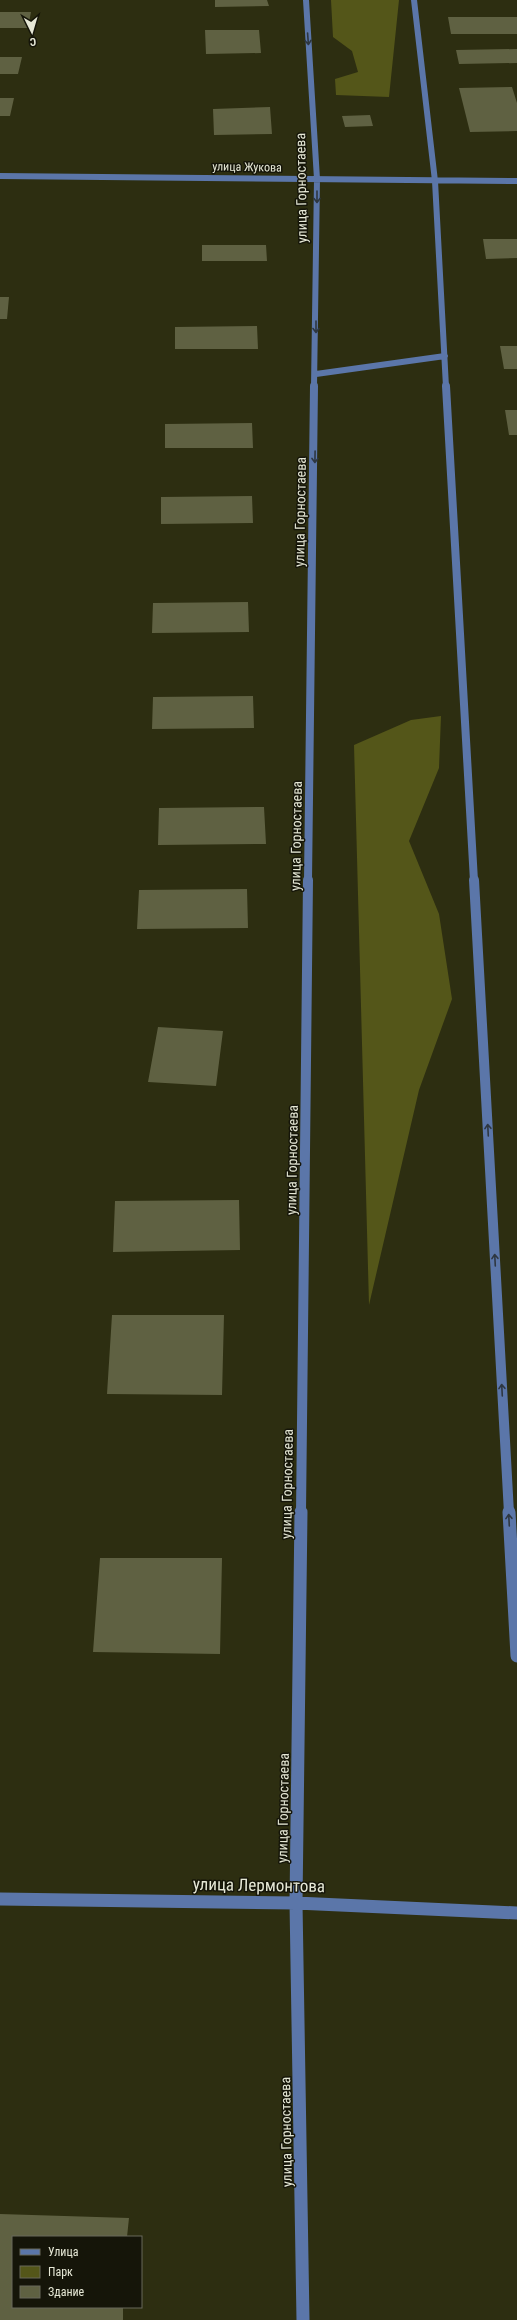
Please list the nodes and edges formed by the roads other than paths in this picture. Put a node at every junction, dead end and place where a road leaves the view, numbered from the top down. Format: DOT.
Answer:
graph roads {
  1 [pos="306,0"];
  2 [pos="414,0"];
  3 [pos="0,176"];
  4 [pos="317,179"];
  5 [pos="435,181"];
  6 [pos="517,181"];
  7 [pos="445,356"];
  8 [pos="316,374"];
  9 [pos="517,1656"];
  10 [pos="0,1899"];
  11 [pos="296,1903"];
  12 [pos="517,1913"];
  13 [pos="303,2320"];
  1 -- 4 [label="street, улица Горностаева, one-way"];
  2 -- 5 [label="street"];
  3 -- 4 [label="street, улица Жукова"];
  4 -- 5 [label="street, улица Жукова"];
  4 -- 8 [label="street, улица Горностаева, one-way"];
  5 -- 6 [label="street, улица Жукова"];
  5 -- 7 [label="street"];
  7 -- 8 [label="street"];
  9 -- 7 [label="street, one-way"];
  8 -- 11 [label="street, улица Горностаева, one-way"];
  10 -- 11 [label="street, улица Лермонтова"];
  11 -- 12 [label="street, улица Лермонтова"];
  11 -- 13 [label="street, улица Горностаева"];
}
